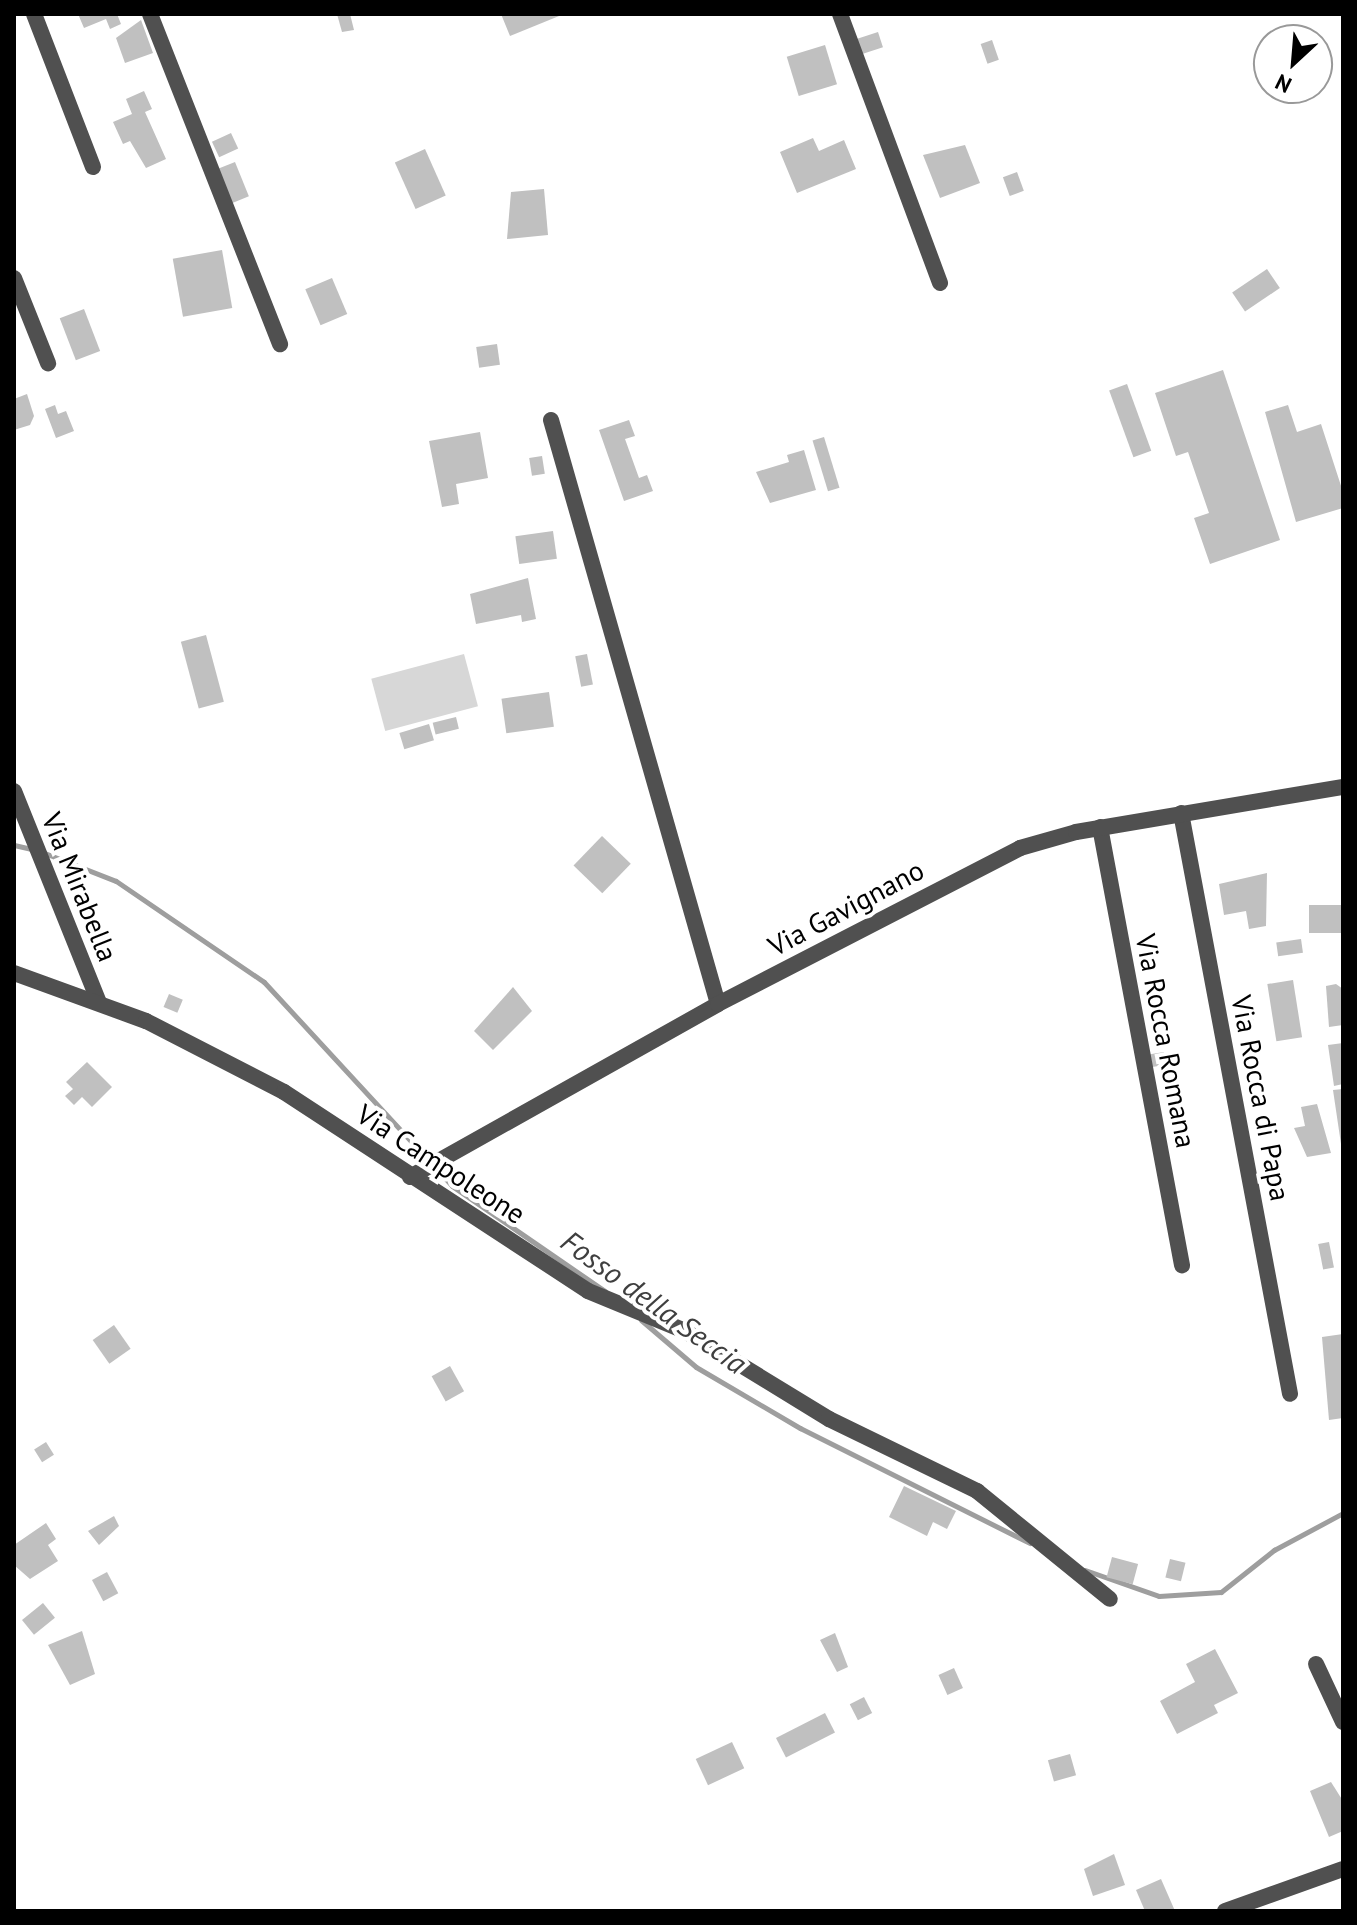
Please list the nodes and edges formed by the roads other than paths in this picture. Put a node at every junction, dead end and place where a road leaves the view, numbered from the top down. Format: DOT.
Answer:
graph roads {
  1 [pos="34,14"];
  2 [pos="150,14"];
  3 [pos="840,14"];
  4 [pos="93,167"];
  5 [pos="14,278"];
  6 [pos="940,283"];
  7 [pos="280,344"];
  8 [pos="48,363"];
  9 [pos="551,420"];
  10 [pos="1343,787"];
  11 [pos="14,791"];
  12 [pos="1181,813"];
  13 [pos="1100,827"];
  14 [pos="14,973"];
  15 [pos="99,1002"];
  16 [pos="718,1004"];
  17 [pos="410,1177"];
  18 [pos="1182,1265"];
  19 [pos="1290,1394"];
  20 [pos="1110,1599"];
  21 [pos="1316,1664"];
  22 [pos="1343,1722"];
  23 [pos="1343,1869"];
  24 [pos="1225,1911"];
  1 -- 4 [label="street"];
  2 -- 7 [label="street"];
  3 -- 6 [label="street"];
  5 -- 8 [label="street"];
  9 -- 16 [label="street"];
  10 -- 12 [label="street, Via Gavignano"];
  11 -- 15 [label="street, Via Mirabella"];
  12 -- 13 [label="street, Via Gavignano"];
  12 -- 19 [label="street, Via Rocca di Papa"];
  13 -- 16 [label="street, Via Gavignano"];
  13 -- 18 [label="street, Via Rocca Romana"];
  14 -- 15 [label="street, Via Campoleone"];
  15 -- 17 [label="street, Via Campoleone"];
  16 -- 17 [label="street, Via Gavignano"];
  17 -- 20 [label="street, Via Campoleone"];
  21 -- 22 [label="street"];
  23 -- 24 [label="street"];
}
